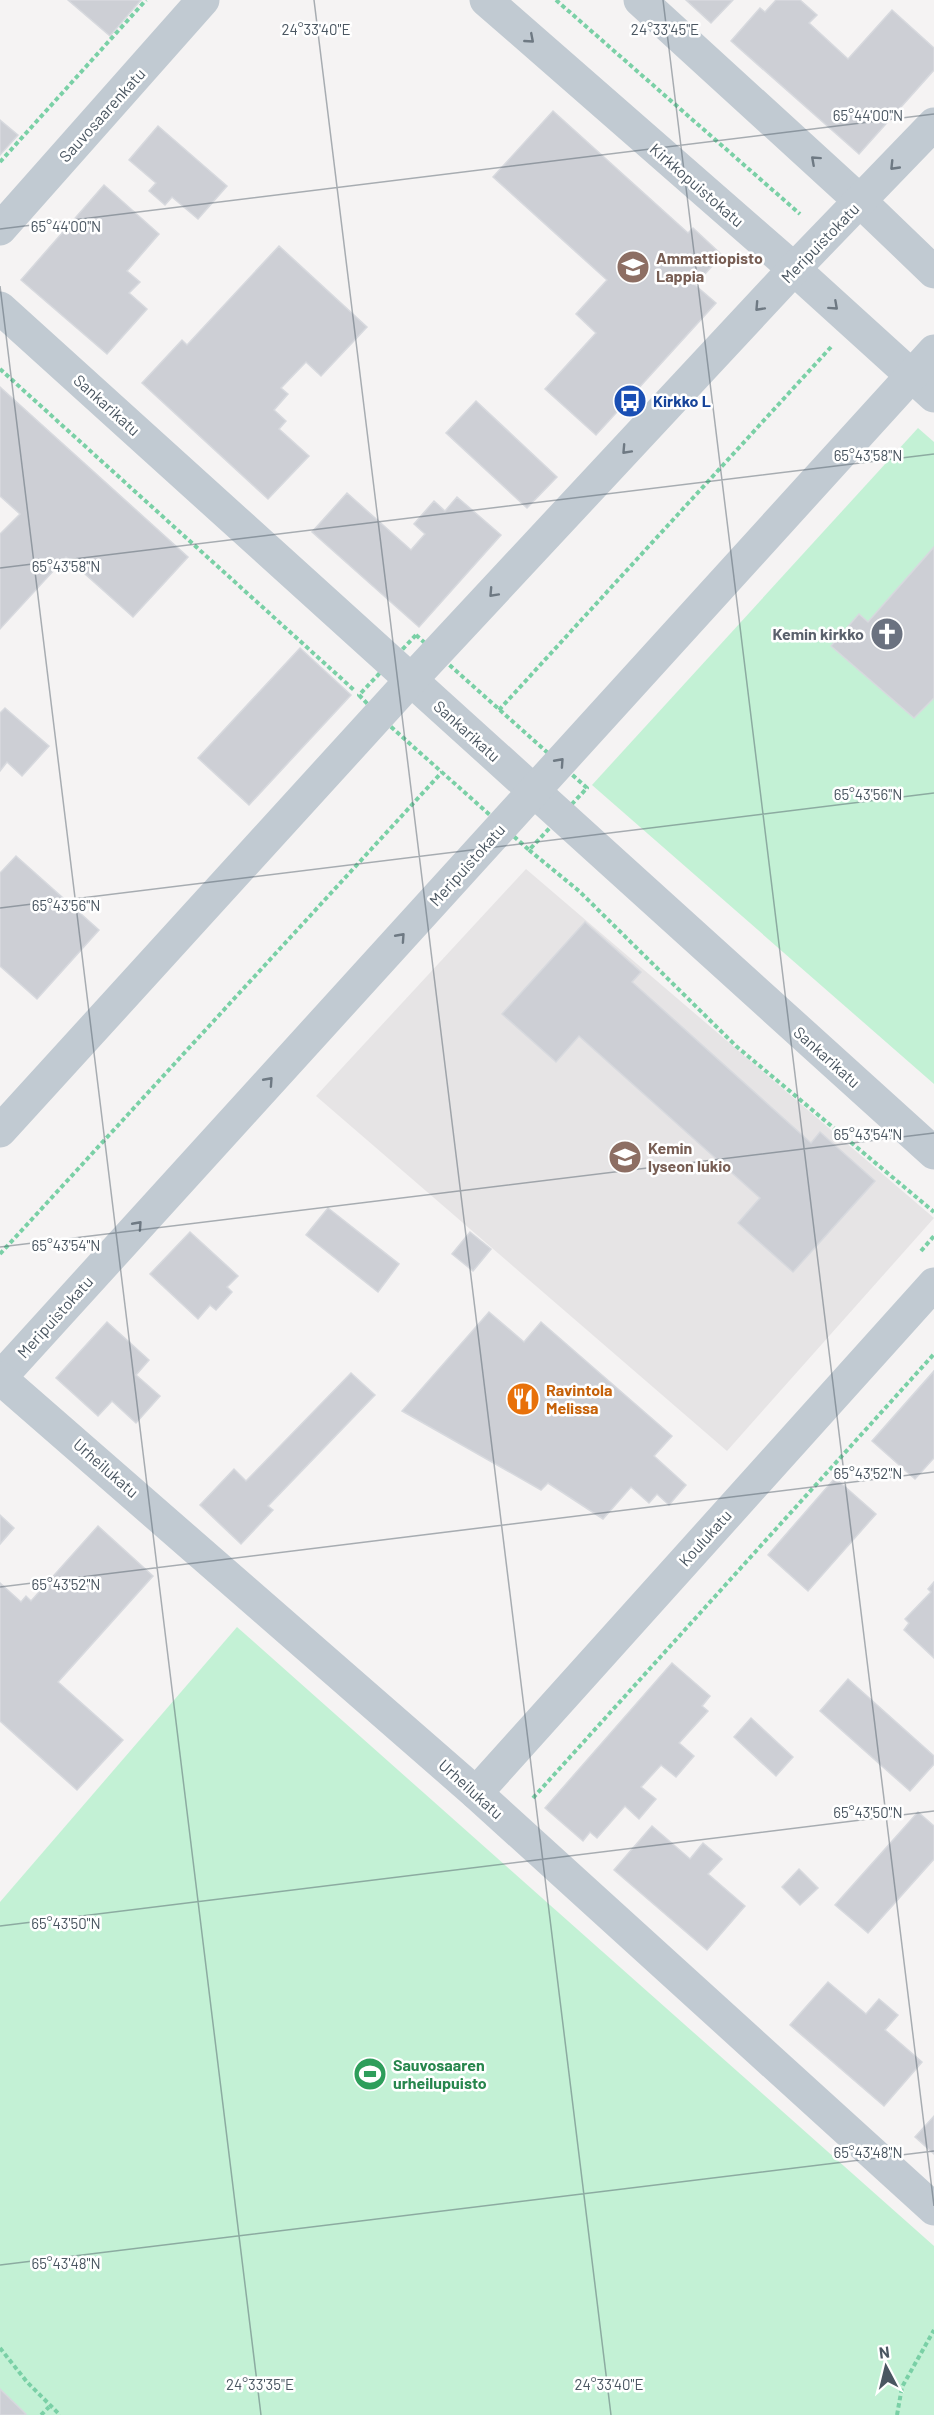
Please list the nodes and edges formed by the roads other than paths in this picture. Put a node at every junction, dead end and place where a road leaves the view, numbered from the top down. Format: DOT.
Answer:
graph roads {
  1 [pos="203,0"];
  2 [pos="486,0"];
  3 [pos="640,0"];
  4 [pos="934,124"];
  5 [pos="860,201"];
  6 [pos="0,229"];
  7 [pos="794,269"];
  8 [pos="934,272"];
  9 [pos="0,309"];
  10 [pos="934,351"];
  11 [pos="923,386"];
  12 [pos="411,680"];
  13 [pos="534,791"];
  14 [pos="0,1131"];
  15 [pos="934,1154"];
  16 [pos="934,1284"];
  17 [pos="0,1378"];
  18 [pos="476,1793"];
  19 [pos="934,2209"];
  1 -- 6 [label="street, Sauvosaarenkatu"];
  2 -- 7 [label="street, Kirkkopuistokatu, one-way"];
  5 -- 3 [label="street, one-way"];
  4 -- 5 [label="street, Meripuistokatu, one-way"];
  5 -- 7 [label="street, Meripuistokatu"];
  5 -- 8 [label="street"];
  7 -- 11 [label="street, Kirkkopuistokatu, one-way"];
  7 -- 12 [label="street, Meripuistokatu, one-way"];
  9 -- 12 [label="street, Sankarikatu"];
  10 -- 11 [label="street, Meripuistokatu"];
  13 -- 11 [label="street, Meripuistokatu, one-way"];
  12 -- 13 [label="street, Sankarikatu"];
  12 -- 14 [label="street, Meripuistokatu"];
  13 -- 15 [label="street, Sankarikatu"];
  17 -- 13 [label="street, Meripuistokatu, one-way"];
  16 -- 18 [label="street, Koulukatu"];
  17 -- 18 [label="street, Urheilukatu"];
  18 -- 19 [label="street, Urheilukatu"];
}
